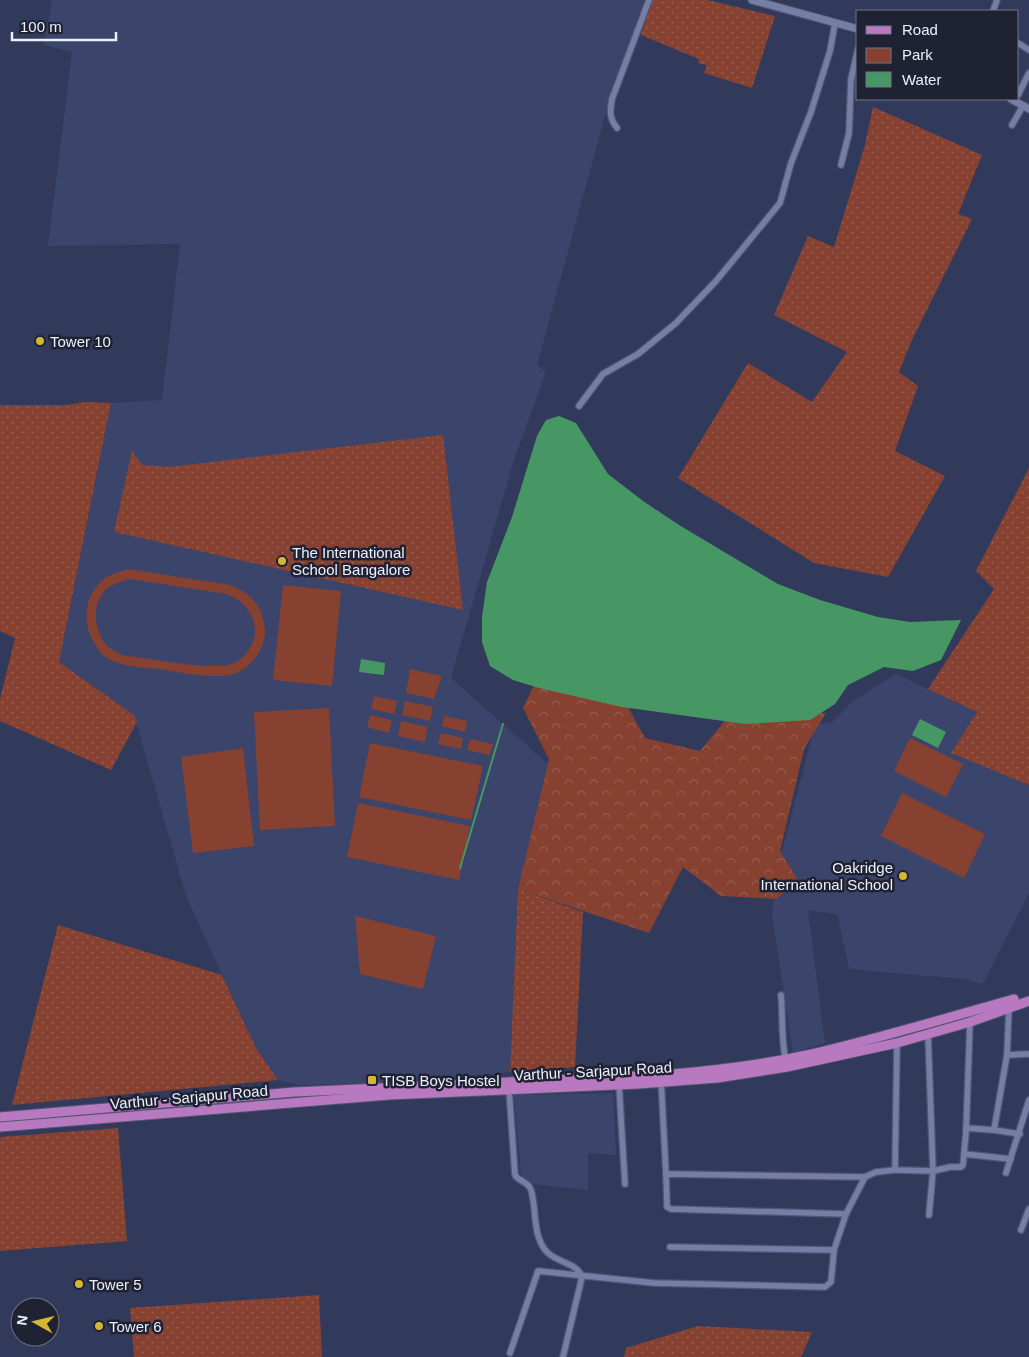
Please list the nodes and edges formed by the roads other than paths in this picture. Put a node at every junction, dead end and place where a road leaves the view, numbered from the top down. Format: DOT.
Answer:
graph roads {
  1 [pos="649,0"];
  2 [pos="752,0"];
  3 [pos="835,23"];
  4 [pos="856,28"];
  5 [pos="856,58"];
  6 [pos="1029,73"];
  7 [pos="1019,91"];
  8 [pos="1026,107"];
  9 [pos="1012,125"];
  10 [pos="616,128"];
  11 [pos="842,165"];
  12 [pos="579,406"];
  13 [pos="781,994"];
  14 [pos="1029,995"];
  15 [pos="1029,1001"];
  16 [pos="1009,1007"];
  17 [pos="970,1022"];
  18 [pos="928,1034"];
  19 [pos="897,1043"];
  20 [pos="1029,1054"];
  21 [pos="1007,1055"];
  22 [pos="786,1063"];
  23 [pos="661,1078"];
  24 [pos="619,1085"];
  25 [pos="509,1089"];
  26 [pos="1029,1100"];
  27 [pos="0,1117"];
  28 [pos="0,1127"];
  29 [pos="966,1128"];
  30 [pos="994,1130"];
  31 [pos="1020,1134"];
  32 [pos="964,1154"];
  33 [pos="1011,1160"];
  34 [pos="895,1170"];
  35 [pos="932,1171"];
  36 [pos="1006,1173"];
  37 [pos="666,1174"];
  38 [pos="866,1177"];
  39 [pos="625,1184"];
  40 [pos="1029,1209"];
  41 [pos="846,1214"];
  42 [pos="929,1216"];
  43 [pos="1022,1230"];
  44 [pos="670,1247"];
  45 [pos="834,1250"];
  46 [pos="582,1275"];
  47 [pos="510,1353"];
  48 [pos="563,1357"];
  1 -- 10 [label="street"];
  2 -- 3 [label="street"];
  3 -- 4 [label="street"];
  3 -- 12 [label="street"];
  5 -- 11 [label="street"];
  6 -- 7 [label="street"];
  8 -- 9 [label="street"];
  13 -- 22 [label="street"];
  14 -- 22 [label="main road, Varthur - Sarjapur Road"];
  15 -- 16 [label="main road, Varthur - Sarjapur Road"];
  16 -- 17 [label="main road, Varthur - Sarjapur Road"];
  16 -- 21 [label="street"];
  17 -- 18 [label="main road, Varthur - Sarjapur Road"];
  17 -- 29 [label="street"];
  18 -- 19 [label="main road, Varthur - Sarjapur Road"];
  18 -- 35 [label="street"];
  19 -- 22 [label="main road, Varthur - Sarjapur Road"];
  19 -- 34 [label="street"];
  20 -- 21 [label="street"];
  21 -- 30 [label="street"];
  22 -- 23 [label="main road, Varthur - Sarjapur Road"];
  23 -- 24 [label="main road, Varthur - Sarjapur Road"];
  23 -- 27 [label="main road, Varthur - Sarjapur Road"];
  23 -- 37 [label="street"];
  24 -- 25 [label="main road, Varthur - Sarjapur Road"];
  24 -- 39 [label="street"];
  25 -- 28 [label="main road, Varthur - Sarjapur Road"];
  25 -- 46 [label="street"];
  26 -- 31 [label="street"];
  29 -- 30 [label="street"];
  29 -- 32 [label="street"];
  30 -- 31 [label="street"];
  31 -- 33 [label="street"];
  32 -- 33 [label="street"];
  32 -- 35 [label="street"];
  33 -- 36 [label="street"];
  34 -- 35 [label="street"];
  34 -- 38 [label="street"];
  35 -- 42 [label="street"];
  37 -- 38 [label="street"];
  37 -- 41 [label="street"];
  38 -- 41 [label="street"];
  40 -- 43 [label="street"];
  41 -- 45 [label="street"];
  44 -- 45 [label="street"];
  45 -- 46 [label="street"];
  46 -- 47 [label="street"];
  46 -- 48 [label="street"];
}
